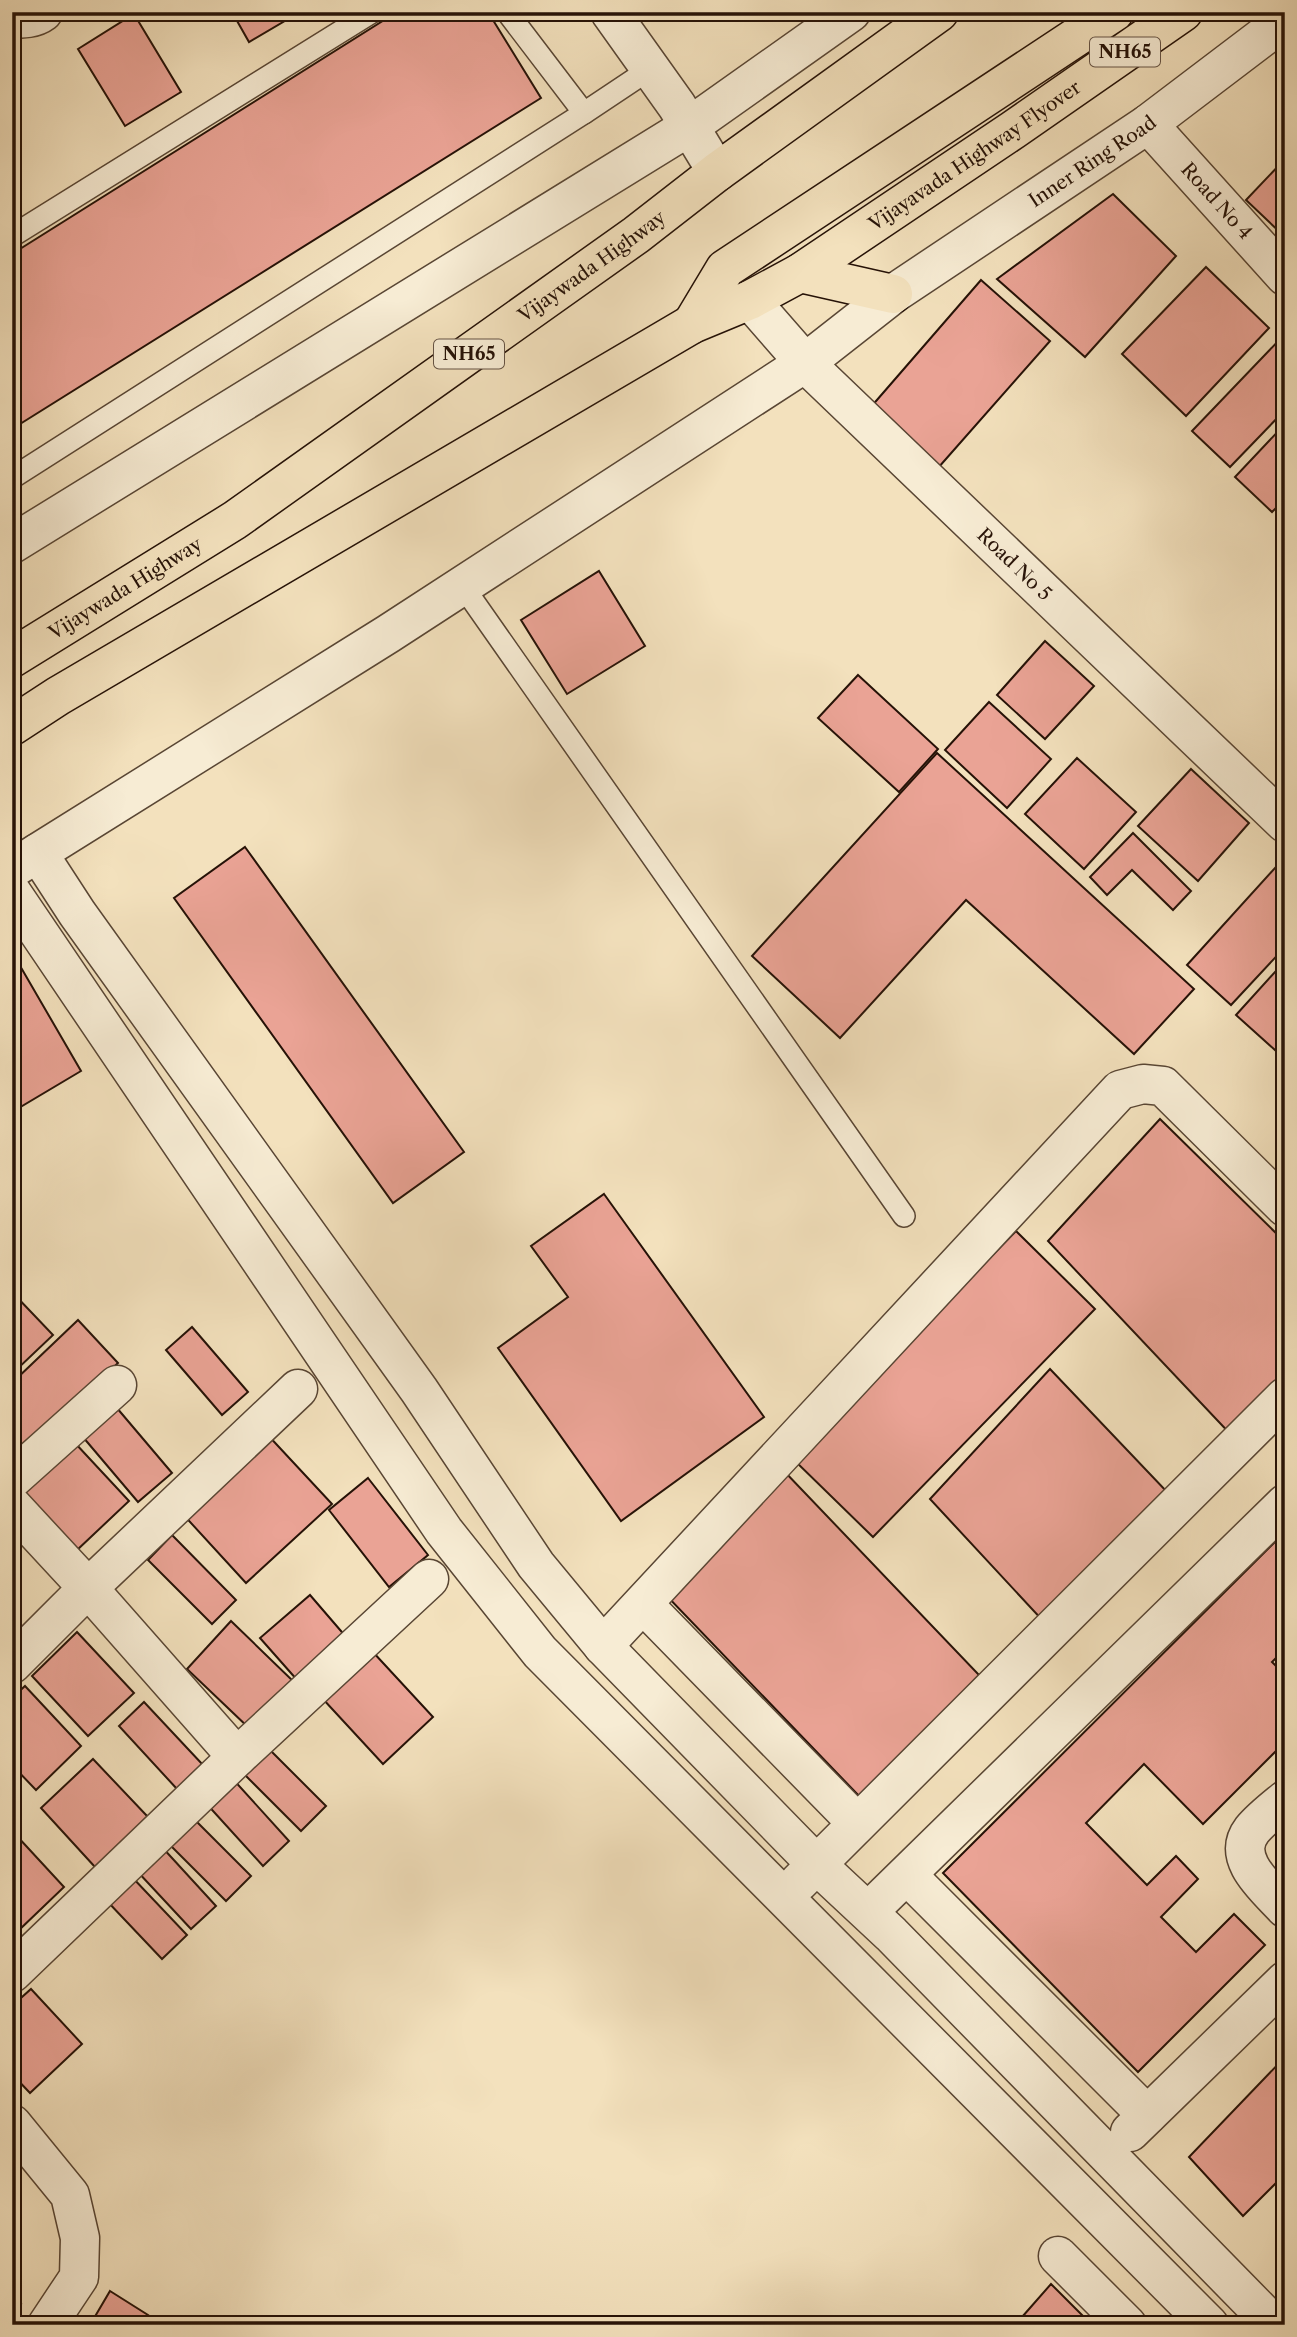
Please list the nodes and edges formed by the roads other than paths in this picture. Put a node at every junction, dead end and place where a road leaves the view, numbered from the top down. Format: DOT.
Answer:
graph roads {
  1 [pos="43,12"];
  2 [pos="372,12"];
  3 [pos="507,12"];
  4 [pos="610,12"];
  5 [pos="851,12"];
  6 [pos="958,12"];
  7 [pos="1114,12"];
  8 [pos="1183,12"];
  9 [pos="12,17"];
  10 [pos="1285,20"];
  11 [pos="926,22"];
  12 [pos="650,69"];
  13 [pos="584,113"];
  14 [pos="1148,124"];
  15 [pos="690,126"];
  16 [pos="716,172"];
  17 [pos="12,236"];
  18 [pos="800,273"];
  19 [pos="1285,276"];
  20 [pos="893,293"];
  21 [pos="750,300"];
  22 [pos="692,324"];
  23 [pos="805,363"];
  24 [pos="12,478"];
  25 [pos="12,544"];
  26 [pos="463,585"];
  27 [pos="12,658"];
  28 [pos="12,726"];
  29 [pos="1285,823"];
  30 [pos="25,861"];
  31 [pos="12,893"];
  32 [pos="1285,1207"];
  33 [pos="904,1216"];
  34 [pos="117,1385"];
  35 [pos="298,1389"];
  36 [pos="1285,1397"];
  37 [pos="12,1479"];
  38 [pos="1285,1504"];
  39 [pos="12,1506"];
  40 [pos="545,1576"];
  41 [pos="429,1579"];
  42 [pos="88,1588"];
  43 [pos="643,1604"];
  44 [pos="506,1608"];
  45 [pos="603,1646"];
  46 [pos="12,1664"];
  47 [pos="237,1758"];
  48 [pos="1285,1800"];
  49 [pos="857,1823"];
  50 [pos="816,1864"];
  51 [pos="907,1875"];
  52 [pos="785,1896"];
  53 [pos="1285,1908"];
  54 [pos="869,1911"];
  55 [pos="12,1973"];
  56 [pos="1285,1981"];
  57 [pos="1147,2115"];
  58 [pos="12,2124"];
  59 [pos="1108,2154"];
  60 [pos="1074,2188"];
  61 [pos="1058,2256"];
  62 [pos="47,2325"];
  63 [pos="1127,2325"];
  64 [pos="1209,2325"];
  65 [pos="1274,2325"];
  1 -- 9 [label="street"];
  2 -- 17 [label="lane"];
  3 -- 13 [label="lane"];
  4 -- 12 [label="street"];
  5 -- 15 [label="street"];
  6 -- 11 [label="main road, Vijaywada Highway"];
  7 -- 22 [label="main road"];
  8 -- 18 [label="main road, Vijayavada Highway Flyover / NH65"];
  10 -- 14 [label="street, Inner Ring Road"];
  11 -- 16 [label="main road, Vijaywada Highway / NH65"];
  12 -- 13 [label="lane"];
  12 -- 15 [label="street"];
  13 -- 24 [label="lane"];
  14 -- 19 [label="street, Road No 4"];
  14 -- 20 [label="street, Inner Ring Road"];
  15 -- 16 [label="street"];
  15 -- 25 [label="street"];
  16 -- 27 [label="main road, Vijaywada Highway / NH65"];
  18 -- 20 [label="main road"];
  18 -- 21 [label="main road, NH65"];
  20 -- 23 [label="street, Inner Ring Road"];
  21 -- 22 [label="main road, NH65"];
  21 -- 23 [label="street, Road No 5"];
  22 -- 28 [label="main road, NH65"];
  23 -- 26 [label="street, Inner Ring Road"];
  23 -- 29 [label="street, Road No 5"];
  26 -- 30 [label="street, Inner Ring Road"];
  26 -- 33 [label="lane"];
  30 -- 40 [label="street"];
  31 -- 44 [label="street"];
  32 -- 43 [label="street"];
  34 -- 37 [label="street"];
  35 -- 42 [label="street"];
  36 -- 49 [label="street"];
  38 -- 51 [label="street"];
  39 -- 42 [label="street"];
  40 -- 44 [label="street"];
  40 -- 45 [label="street"];
  41 -- 47 [label="street"];
  42 -- 46 [label="street"];
  42 -- 47 [label="street"];
  43 -- 45 [label="street"];
  43 -- 49 [label="street"];
  44 -- 52 [label="street"];
  45 -- 50 [label="street"];
  47 -- 55 [label="street"];
  48 -- 53 [label="street"];
  49 -- 50 [label="street"];
  50 -- 52 [label="street"];
  50 -- 54 [label="street"];
  51 -- 54 [label="street"];
  51 -- 57 [label="street"];
  52 -- 60 [label="street"];
  54 -- 59 [label="street"];
  56 -- 57 [label="street"];
  57 -- 59 [label="street"];
  58 -- 62 [label="street"];
  59 -- 60 [label="street"];
  59 -- 65 [label="street"];
  60 -- 64 [label="street"];
  61 -- 63 [label="street"];
}
